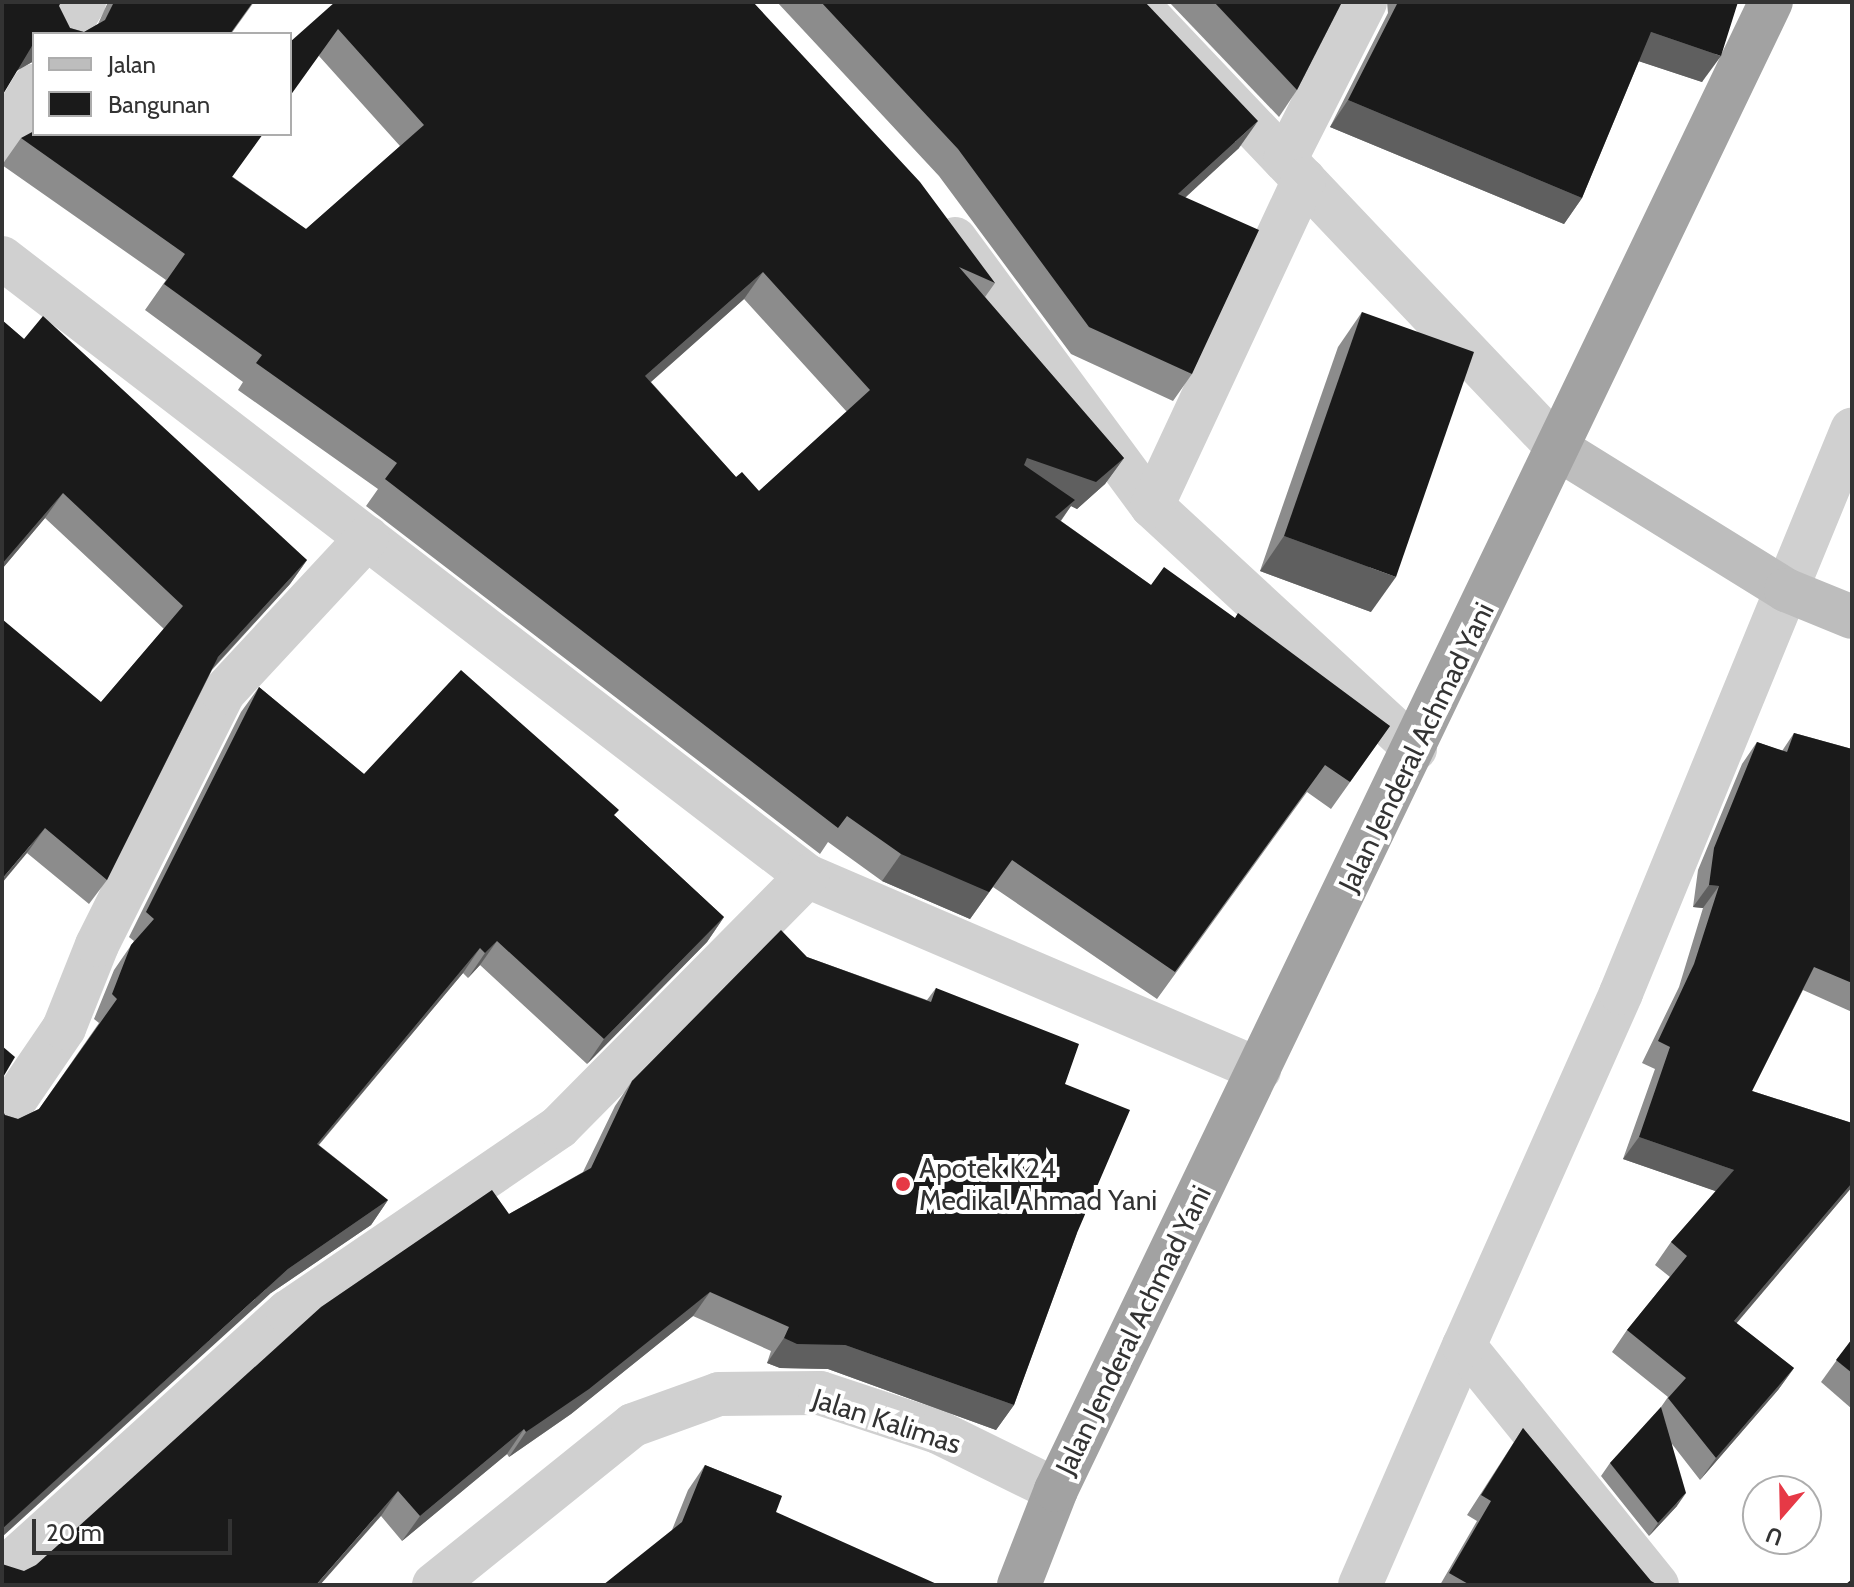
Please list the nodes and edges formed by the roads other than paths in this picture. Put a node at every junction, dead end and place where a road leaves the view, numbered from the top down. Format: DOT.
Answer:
graph roads {
  1 [pos="84,2"];
  2 [pos="1135,2"];
  3 [pos="1365,2"];
  4 [pos="1771,2"];
  5 [pos="66,32"];
  6 [pos="32,89"];
  7 [pos="2,140"];
  8 [pos="1294,170"];
  9 [pos="930,206"];
  10 [pos="2,258"];
  11 [pos="1852,430"];
  12 [pos="1560,450"];
  13 [pos="1152,506"];
  14 [pos="367,538"];
  15 [pos="1786,590"];
  16 [pos="1852,617"];
  17 [pos="1415,749"];
  18 [pos="807,876"];
  19 [pos="1259,1070"];
  20 [pos="2,1119"];
  21 [pos="1464,1346"];
  22 [pos="1056,1490"];
  23 [pos="2,1571"];
  24 [pos="434,1585"];
  25 [pos="1019,1585"];
  26 [pos="1360,1585"];
  27 [pos="1657,1585"];
  1 -- 5 [label="street"];
  2 -- 8 [label="street"];
  3 -- 8 [label="street"];
  4 -- 12 [label="highway, Jalan Jenderal Achmad Yani"];
  6 -- 7 [label="street"];
  8 -- 12 [label="street"];
  8 -- 13 [label="street"];
  9 -- 13 [label="street"];
  10 -- 14 [label="street"];
  11 -- 15 [label="street"];
  12 -- 15 [label="main road"];
  12 -- 17 [label="highway, Jalan Jenderal Achmad Yani"];
  13 -- 17 [label="street"];
  14 -- 18 [label="street"];
  14 -- 20 [label="street"];
  15 -- 16 [label="main road"];
  15 -- 21 [label="street"];
  17 -- 19 [label="highway, Jalan Jenderal Achmad Yani"];
  18 -- 19 [label="street"];
  18 -- 23 [label="street"];
  19 -- 22 [label="highway, Jalan Jenderal Achmad Yani"];
  21 -- 26 [label="street"];
  21 -- 27 [label="street"];
  22 -- 24 [label="street, Jalan Kalimas"];
  22 -- 25 [label="highway, Jalan Jenderal Achmad Yani"];
}
